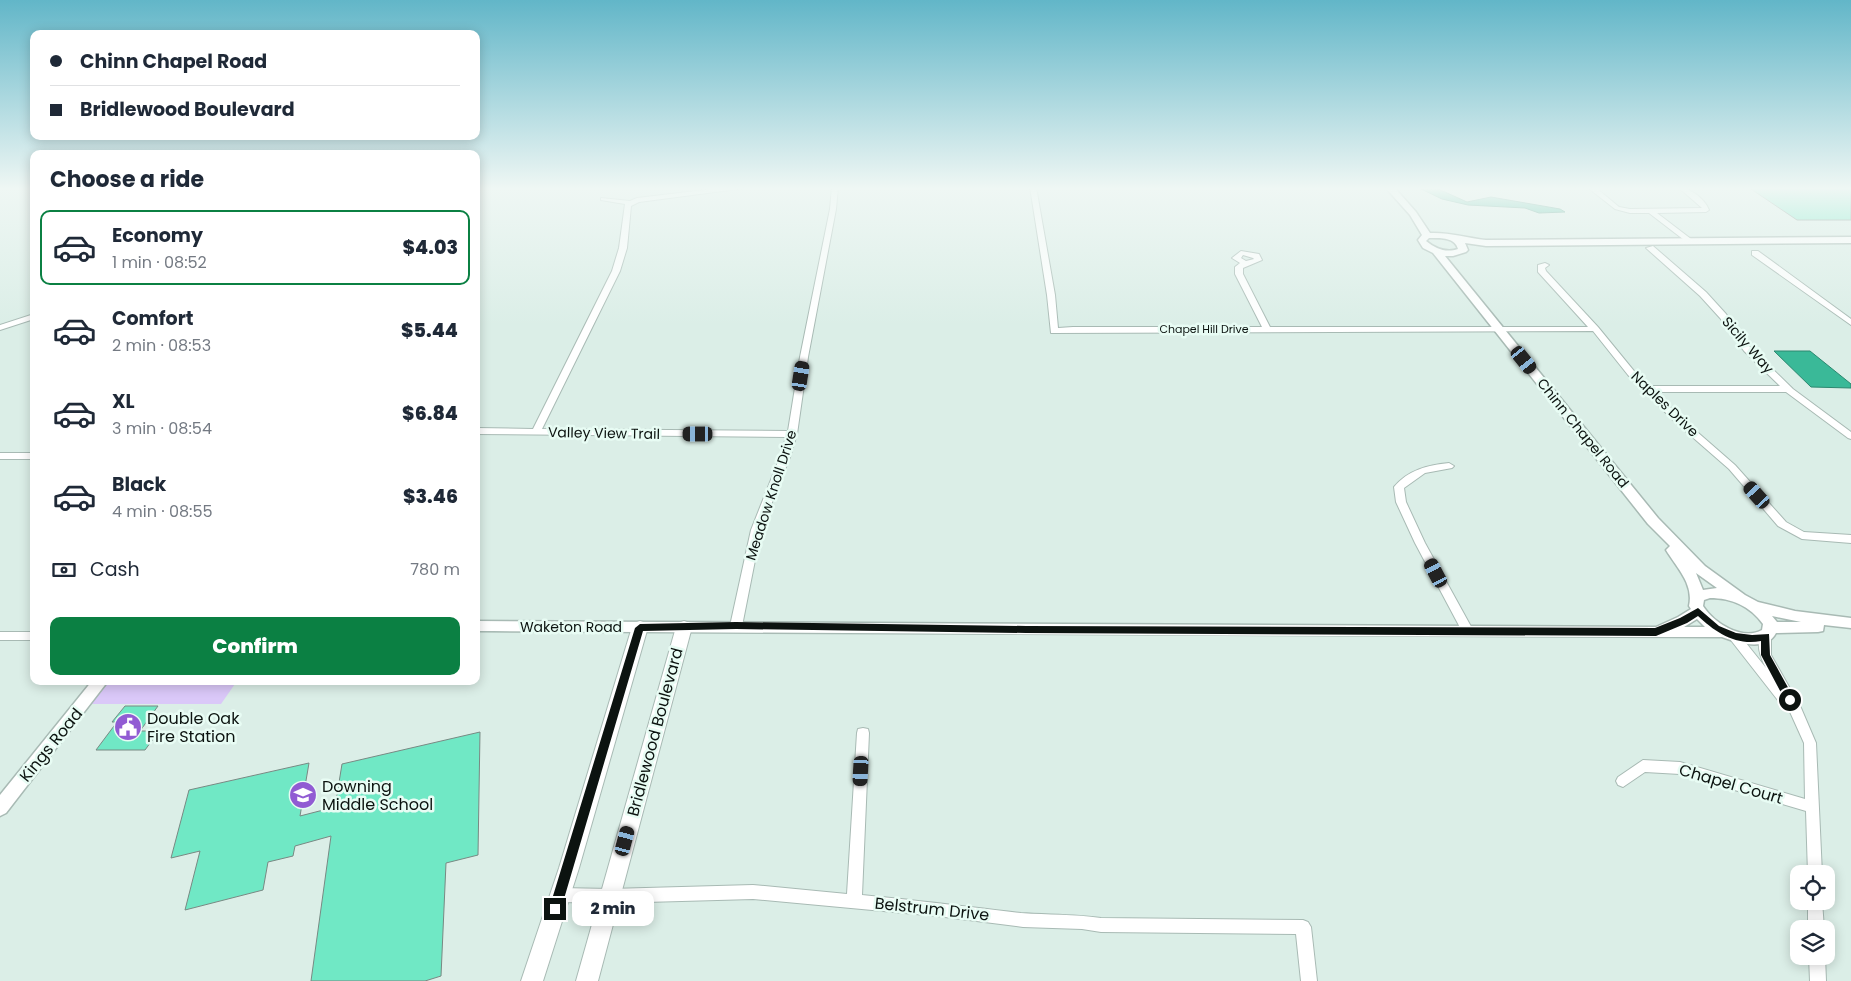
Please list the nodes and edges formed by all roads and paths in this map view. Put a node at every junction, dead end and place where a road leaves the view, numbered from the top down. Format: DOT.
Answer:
graph roads {
  1 [pos="625,233"];
  2 [pos="828,233"];
  3 [pos="1041,233"];
  4 [pos="1425,233"];
  5 [pos="1436,233"];
  6 [pos="1678,233"];
  7 [pos="1427,236"];
  8 [pos="1440,236"];
  9 [pos="1823,240"];
  10 [pos="1851,240"];
  11 [pos="1688,241"];
  12 [pos="1461,244"];
  13 [pos="1650,248"];
  14 [pos="1832,248"];
  15 [pos="1851,248"];
  16 [pos="1436,252"];
  17 [pos="1755,252"];
  18 [pos="1455,253"];
  19 [pos="1245,264"];
  20 [pos="1545,265"];
  21 [pos="1456,274"];
  22 [pos="30,318"];
  23 [pos="1851,323"];
  24 [pos="0,328"];
  25 [pos="1267,329"];
  26 [pos="1595,329"];
  27 [pos="1500,330"];
  28 [pos="1647,389"];
  29 [pos="1788,389"];
  30 [pos="480,431"];
  31 [pos="536,432"];
  32 [pos="792,434"];
  33 [pos="1851,436"];
  34 [pos="0,456"];
  35 [pos="30,456"];
  36 [pos="1449,466"];
  37 [pos="1653,521"];
  38 [pos="1851,539"];
  39 [pos="1740,598"];
  40 [pos="1698,604"];
  41 [pos="1755,606"];
  42 [pos="1851,623"];
  43 [pos="480,626"];
  44 [pos="736,626"];
  45 [pos="640,628"];
  46 [pos="684,628"];
  47 [pos="1851,631"];
  48 [pos="1468,632"];
  49 [pos="1656,632"];
  50 [pos="1768,632"];
  51 [pos="1729,634"];
  52 [pos="0,636"];
  53 [pos="30,636"];
  54 [pos="98,685"];
  55 [pos="1797,712"];
  56 [pos="863,733"];
  57 [pos="1623,781"];
  58 [pos="1,806"];
  59 [pos="1812,807"];
  60 [pos="1815,865"];
  61 [pos="560,895"];
  62 [pos="610,896"];
  63 [pos="854,901"];
  64 [pos="1817,965"];
  65 [pos="532,981"];
  66 [pos="587,981"];
  67 [pos="1309,981"];
  68 [pos="1818,981"];
  1 -- 31 [label="street"];
  2 -- 32 [label="street, Meadow Knoll Drive"];
  3 -- 25 [label="street, Chapel Hill Drive"];
  4 -- 7 [label="street"];
  5 -- 8 [label="street"];
  6 -- 11 [label="street"];
  7 -- 8 [label="street"];
  7 -- 16 [label="street, Chinn Chapel Road"];
  8 -- 12 [label="street"];
  9 -- 10 [label="street"];
  9 -- 11 [label="street"];
  9 -- 14 [label="street"];
  11 -- 12 [label="street"];
  12 -- 13 [label="street"];
  12 -- 18 [label="street"];
  13 -- 14 [label="street"];
  13 -- 29 [label="street, Sicily Way"];
  14 -- 15 [label="street"];
  16 -- 18 [label="street"];
  16 -- 21 [label="street, Chinn Chapel Road"];
  17 -- 23 [label="street"];
  18 -- 21 [label="street"];
  19 -- 25 [label="street"];
  20 -- 26 [label="street, Naples Drive"];
  21 -- 27 [label="street, Chinn Chapel Road"];
  22 -- 24 [label="street"];
  25 -- 27 [label="street, Chapel Hill Drive"];
  26 -- 27 [label="street, Chapel Hill Drive"];
  26 -- 28 [label="street, Naples Drive"];
  27 -- 37 [label="street, Chinn Chapel Road"];
  28 -- 29 [label="street"];
  28 -- 38 [label="street, Naples Drive"];
  29 -- 33 [label="street, Sicily Way"];
  30 -- 31 [label="street, Valley View Trail"];
  31 -- 32 [label="street, Valley View Trail"];
  32 -- 44 [label="street, Meadow Knoll Drive"];
  34 -- 35 [label="street"];
  36 -- 48 [label="street"];
  37 -- 39 [label="street, Chinn Chapel Road"];
  37 -- 40 [label="street, Chinn Chapel Road"];
  39 -- 40 [label="street"];
  39 -- 41 [label="street"];
  40 -- 49 [label="street, Waketon Road"];
  40 -- 51 [label="street"];
  41 -- 42 [label="street"];
  41 -- 50 [label="street"];
  43 -- 45 [label="street, Waketon Road"];
  44 -- 46 [label="street, Waketon Road"];
  44 -- 48 [label="street, Waketon Road"];
  45 -- 46 [label="street, Waketon Road"];
  45 -- 61 [label="main road"];
  46 -- 62 [label="main road, Bridlewood Boulevard"];
  47 -- 50 [label="street"];
  48 -- 49 [label="street, Waketon Road"];
  49 -- 51 [label="street, Waketon Road"];
  50 -- 51 [label="street, Waketon Road"];
  50 -- 55 [label="street"];
  51 -- 55 [label="street"];
  52 -- 53 [label="street"];
  54 -- 58 [label="street, Kings Road"];
  55 -- 59 [label="street"];
  56 -- 63 [label="street"];
  57 -- 59 [label="street, Chapel Court"];
  59 -- 60 [label="street"];
  61 -- 62 [label="street, Belstrum Drive"];
  61 -- 65 [label="main road"];
  62 -- 63 [label="street, Belstrum Drive"];
  62 -- 66 [label="main road, Bridlewood Boulevard"];
  63 -- 67 [label="street, Belstrum Drive"];
  64 -- 68 [label="street"];
}
